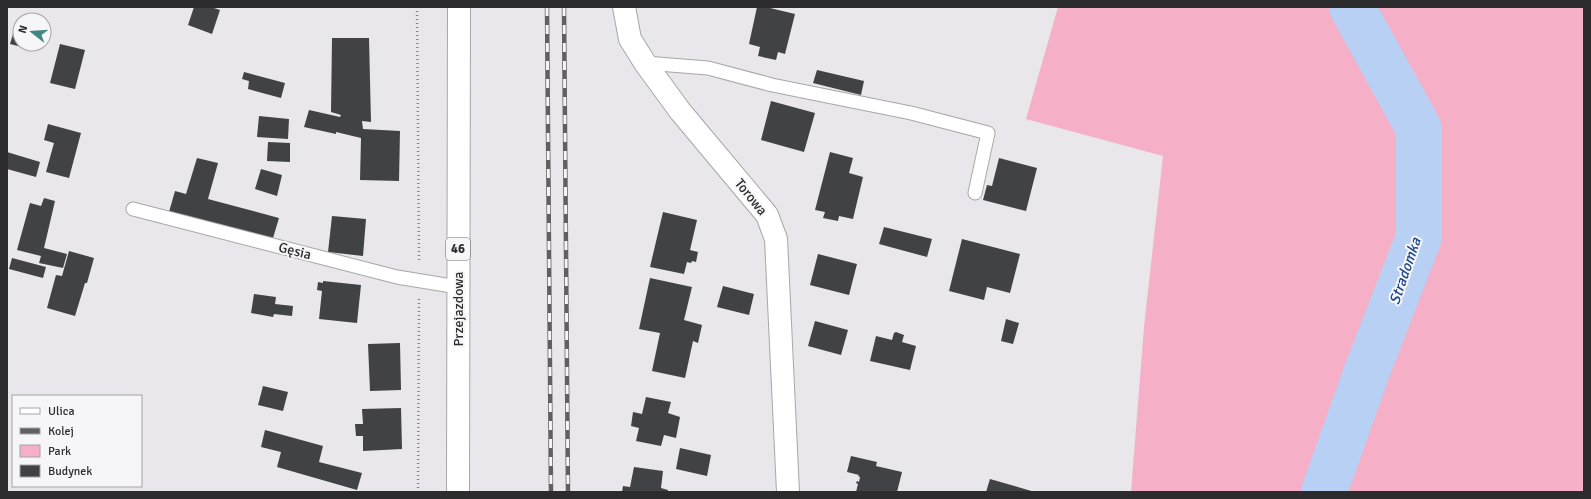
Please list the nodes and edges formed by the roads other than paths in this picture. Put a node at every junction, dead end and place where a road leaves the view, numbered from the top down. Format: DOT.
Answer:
graph roads {
  1 [pos="459,7"];
  2 [pos="624,7"];
  3 [pos="645,63"];
  4 [pos="975,193"];
  5 [pos="133,209"];
  6 [pos="458,287"];
  7 [pos="458,492"];
  8 [pos="788,492"];
  1 -- 6 [label="street, Przejazdowa / 46"];
  2 -- 3 [label="street, Torowa"];
  3 -- 4 [label="lane"];
  3 -- 8 [label="street, Torowa"];
  5 -- 6 [label="lane, Gęsia"];
  6 -- 7 [label="street, Przejazdowa / 46"];
}
